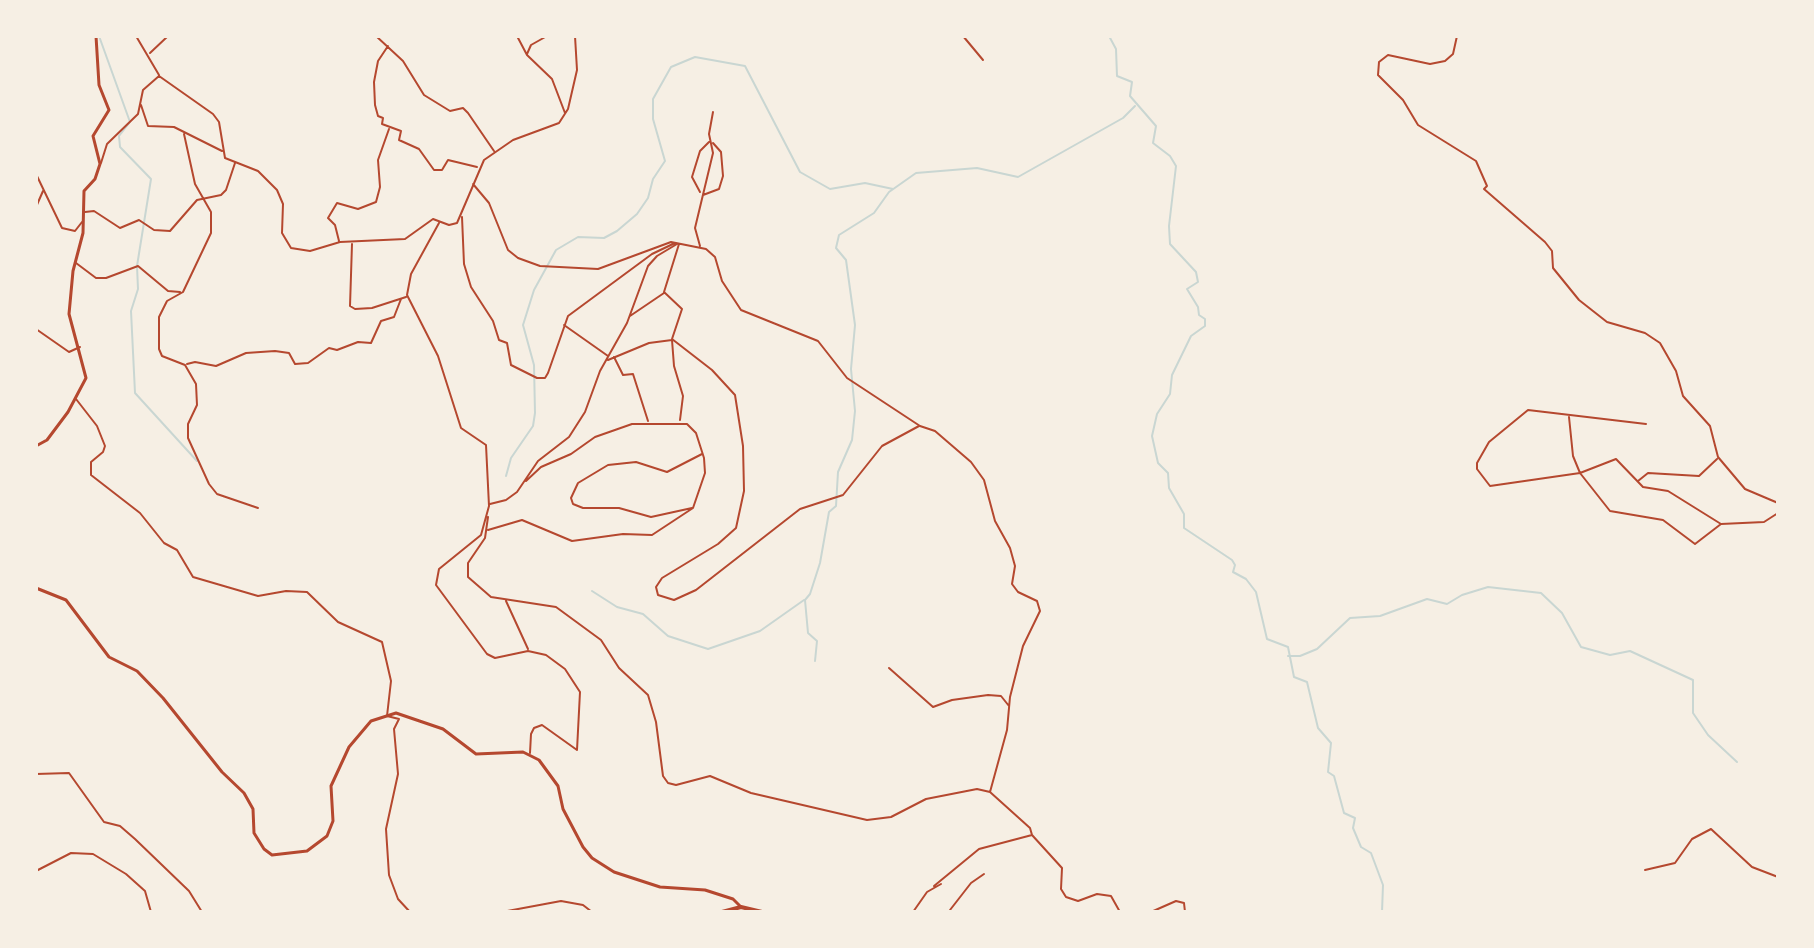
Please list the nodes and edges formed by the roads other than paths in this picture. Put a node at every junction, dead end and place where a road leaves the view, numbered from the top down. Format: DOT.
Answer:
graph roads {
  1 [pos="96,36"];
  2 [pos="136,36"];
  3 [pos="168,36"];
  4 [pos="376,36"];
  5 [pos="517,36"];
  6 [pos="547,36"];
  7 [pos="575,36"];
  8 [pos="963,36"];
  9 [pos="1457,36"];
  10 [pos="163,38"];
  11 [pos="388,46"];
  12 [pos="150,53"];
  13 [pos="527,55"];
  14 [pos="983,60"];
  15 [pos="159,76"];
  16 [pos="141,104"];
  17 [pos="713,112"];
  18 [pos="565,114"];
  19 [pos="390,127"];
  20 [pos="184,134"];
  21 [pos="711,141"];
  22 [pos="224,151"];
  23 [pos="494,152"];
  24 [pos="235,163"];
  25 [pos="100,164"];
  26 [pos="479,167"];
  27 [pos="36,174"];
  28 [pos="473,184"];
  29 [pos="43,191"];
  30 [pos="701,194"];
  31 [pos="201,198"];
  32 [pos="36,207"];
  33 [pos="84,213"];
  34 [pos="461,214"];
  35 [pos="82,221"];
  36 [pos="440,221"];
  37 [pos="340,242"];
  38 [pos="678,242"];
  39 [pos="351,243"];
  40 [pos="701,247"];
  41 [pos="76,262"];
  42 [pos="664,292"];
  43 [pos="181,293"];
  44 [pos="407,297"];
  45 [pos="401,299"];
  46 [pos="629,317"];
  47 [pos="563,325"];
  48 [pos="36,329"];
  49 [pos="672,340"];
  50 [pos="80,347"];
  51 [pos="614,357"];
  52 [pos="608,358"];
  53 [pos="185,365"];
  54 [pos="76,399"];
  55 [pos="1569,416"];
  56 [pos="680,421"];
  57 [pos="648,422"];
  58 [pos="1646,424"];
  59 [pos="920,426"];
  60 [pos="36,446"];
  61 [pos="703,453"];
  62 [pos="1718,457"];
  63 [pos="1580,473"];
  64 [pos="526,481"];
  65 [pos="1637,482"];
  66 [pos="1778,503"];
  67 [pos="489,504"];
  68 [pos="258,508"];
  69 [pos="693,508"];
  70 [pos="1778,513"];
  71 [pos="488,517"];
  72 [pos="1721,524"];
  73 [pos="488,530"];
  74 [pos="36,588"];
  75 [pos="506,600"];
  76 [pos="528,651"];
  77 [pos="889,668"];
  78 [pos="1009,707"];
  79 [pos="387,714"];
  80 [pos="530,753"];
  81 [pos="36,774"];
  82 [pos="990,792"];
  83 [pos="1032,835"];
  84 [pos="1645,870"];
  85 [pos="36,871"];
  86 [pos="984,874"];
  87 [pos="1778,877"];
  88 [pos="941,884"];
  89 [pos="934,886"];
  90 [pos="741,907"];
  91 [pos="950,910"];
  92 [pos="151,912"];
  93 [pos="202,912"];
  94 [pos="410,912"];
  95 [pos="502,912"];
  96 [pos="592,912"];
  97 [pos="722,912"];
  98 [pos="762,912"];
  99 [pos="913,912"];
  100 [pos="942,912"];
  101 [pos="969,912"];
  102 [pos="1120,912"];
  103 [pos="1151,912"];
  104 [pos="1185,912"];
  1 -- 25 [label="main road"];
  2 -- 12 [label="street"];
  3 -- 10 [label="street"];
  4 -- 11 [label="street"];
  5 -- 13 [label="street"];
  6 -- 13 [label="street"];
  7 -- 18 [label="street"];
  8 -- 14 [label="street"];
  9 -- 62 [label="street"];
  10 -- 12 [label="street"];
  11 -- 19 [label="street"];
  11 -- 23 [label="street"];
  12 -- 15 [label="street"];
  13 -- 18 [label="street"];
  15 -- 16 [label="street"];
  15 -- 22 [label="street"];
  16 -- 20 [label="street"];
  16 -- 25 [label="street"];
  17 -- 21 [label="street"];
  18 -- 23 [label="street"];
  19 -- 26 [label="street"];
  19 -- 37 [label="street"];
  20 -- 22 [label="street"];
  20 -- 31 [label="street"];
  21 -- 30 [label="street"];
  21 -- 30 [label="street"];
  21 -- 30 [label="street"];
  22 -- 24 [label="street"];
  23 -- 26 [label="street"];
  24 -- 31 [label="street"];
  24 -- 37 [label="street"];
  25 -- 33 [label="main road"];
  26 -- 28 [label="street"];
  27 -- 29 [label="street"];
  28 -- 34 [label="street"];
  28 -- 38 [label="street"];
  29 -- 32 [label="street"];
  29 -- 35 [label="street"];
  30 -- 40 [label="street"];
  31 -- 33 [label="street"];
  31 -- 43 [label="street"];
  33 -- 35 [label="main road"];
  34 -- 36 [label="street"];
  34 -- 47 [label="street"];
  35 -- 41 [label="main road"];
  36 -- 39 [label="street"];
  36 -- 44 [label="street"];
  37 -- 39 [label="street"];
  38 -- 40 [label="street"];
  38 -- 42 [label="street"];
  38 -- 46 [label="street"];
  38 -- 47 [label="street"];
  39 -- 45 [label="street"];
  40 -- 59 [label="street"];
  41 -- 43 [label="street"];
  41 -- 50 [label="main road"];
  42 -- 46 [label="street"];
  42 -- 49 [label="street"];
  43 -- 53 [label="street"];
  44 -- 45 [label="street"];
  44 -- 67 [label="street"];
  45 -- 53 [label="street"];
  46 -- 52 [label="street"];
  47 -- 52 [label="street"];
  48 -- 50 [label="street"];
  49 -- 51 [label="street"];
  49 -- 56 [label="street"];
  49 -- 59 [label="street"];
  50 -- 54 [label="main road"];
  51 -- 52 [label="street"];
  51 -- 57 [label="street"];
  52 -- 64 [label="street"];
  53 -- 68 [label="street"];
  54 -- 60 [label="main road"];
  54 -- 79 [label="street"];
  55 -- 58 [label="street"];
  55 -- 63 [label="street"];
  55 -- 63 [label="street"];
  56 -- 57 [label="street"];
  56 -- 61 [label="street"];
  57 -- 64 [label="street"];
  59 -- 78 [label="street"];
  61 -- 69 [label="street"];
  61 -- 69 [label="street"];
  62 -- 65 [label="street"];
  62 -- 66 [label="street"];
  63 -- 65 [label="street"];
  63 -- 72 [label="street"];
  64 -- 67 [label="street"];
  65 -- 72 [label="street"];
  67 -- 71 [label="street"];
  69 -- 73 [label="street"];
  70 -- 72 [label="street"];
  71 -- 73 [label="street"];
  71 -- 76 [label="street"];
  73 -- 75 [label="street"];
  74 -- 79 [label="main road"];
  75 -- 76 [label="street"];
  75 -- 82 [label="street"];
  76 -- 80 [label="street"];
  77 -- 78 [label="street"];
  78 -- 82 [label="street"];
  79 -- 80 [label="main road"];
  79 -- 94 [label="street"];
  80 -- 90 [label="main road"];
  81 -- 93 [label="street"];
  82 -- 83 [label="street"];
  83 -- 89 [label="street"];
  83 -- 102 [label="street"];
  84 -- 87 [label="street"];
  85 -- 92 [label="street"];
  86 -- 91 [label="street"];
  88 -- 89 [label="street"];
  89 -- 99 [label="street"];
  90 -- 97 [label="main road"];
  90 -- 98 [label="main road"];
  91 -- 100 [label="street"];
  91 -- 101 [label="street"];
  95 -- 96 [label="street"];
  103 -- 104 [label="street"];
}
